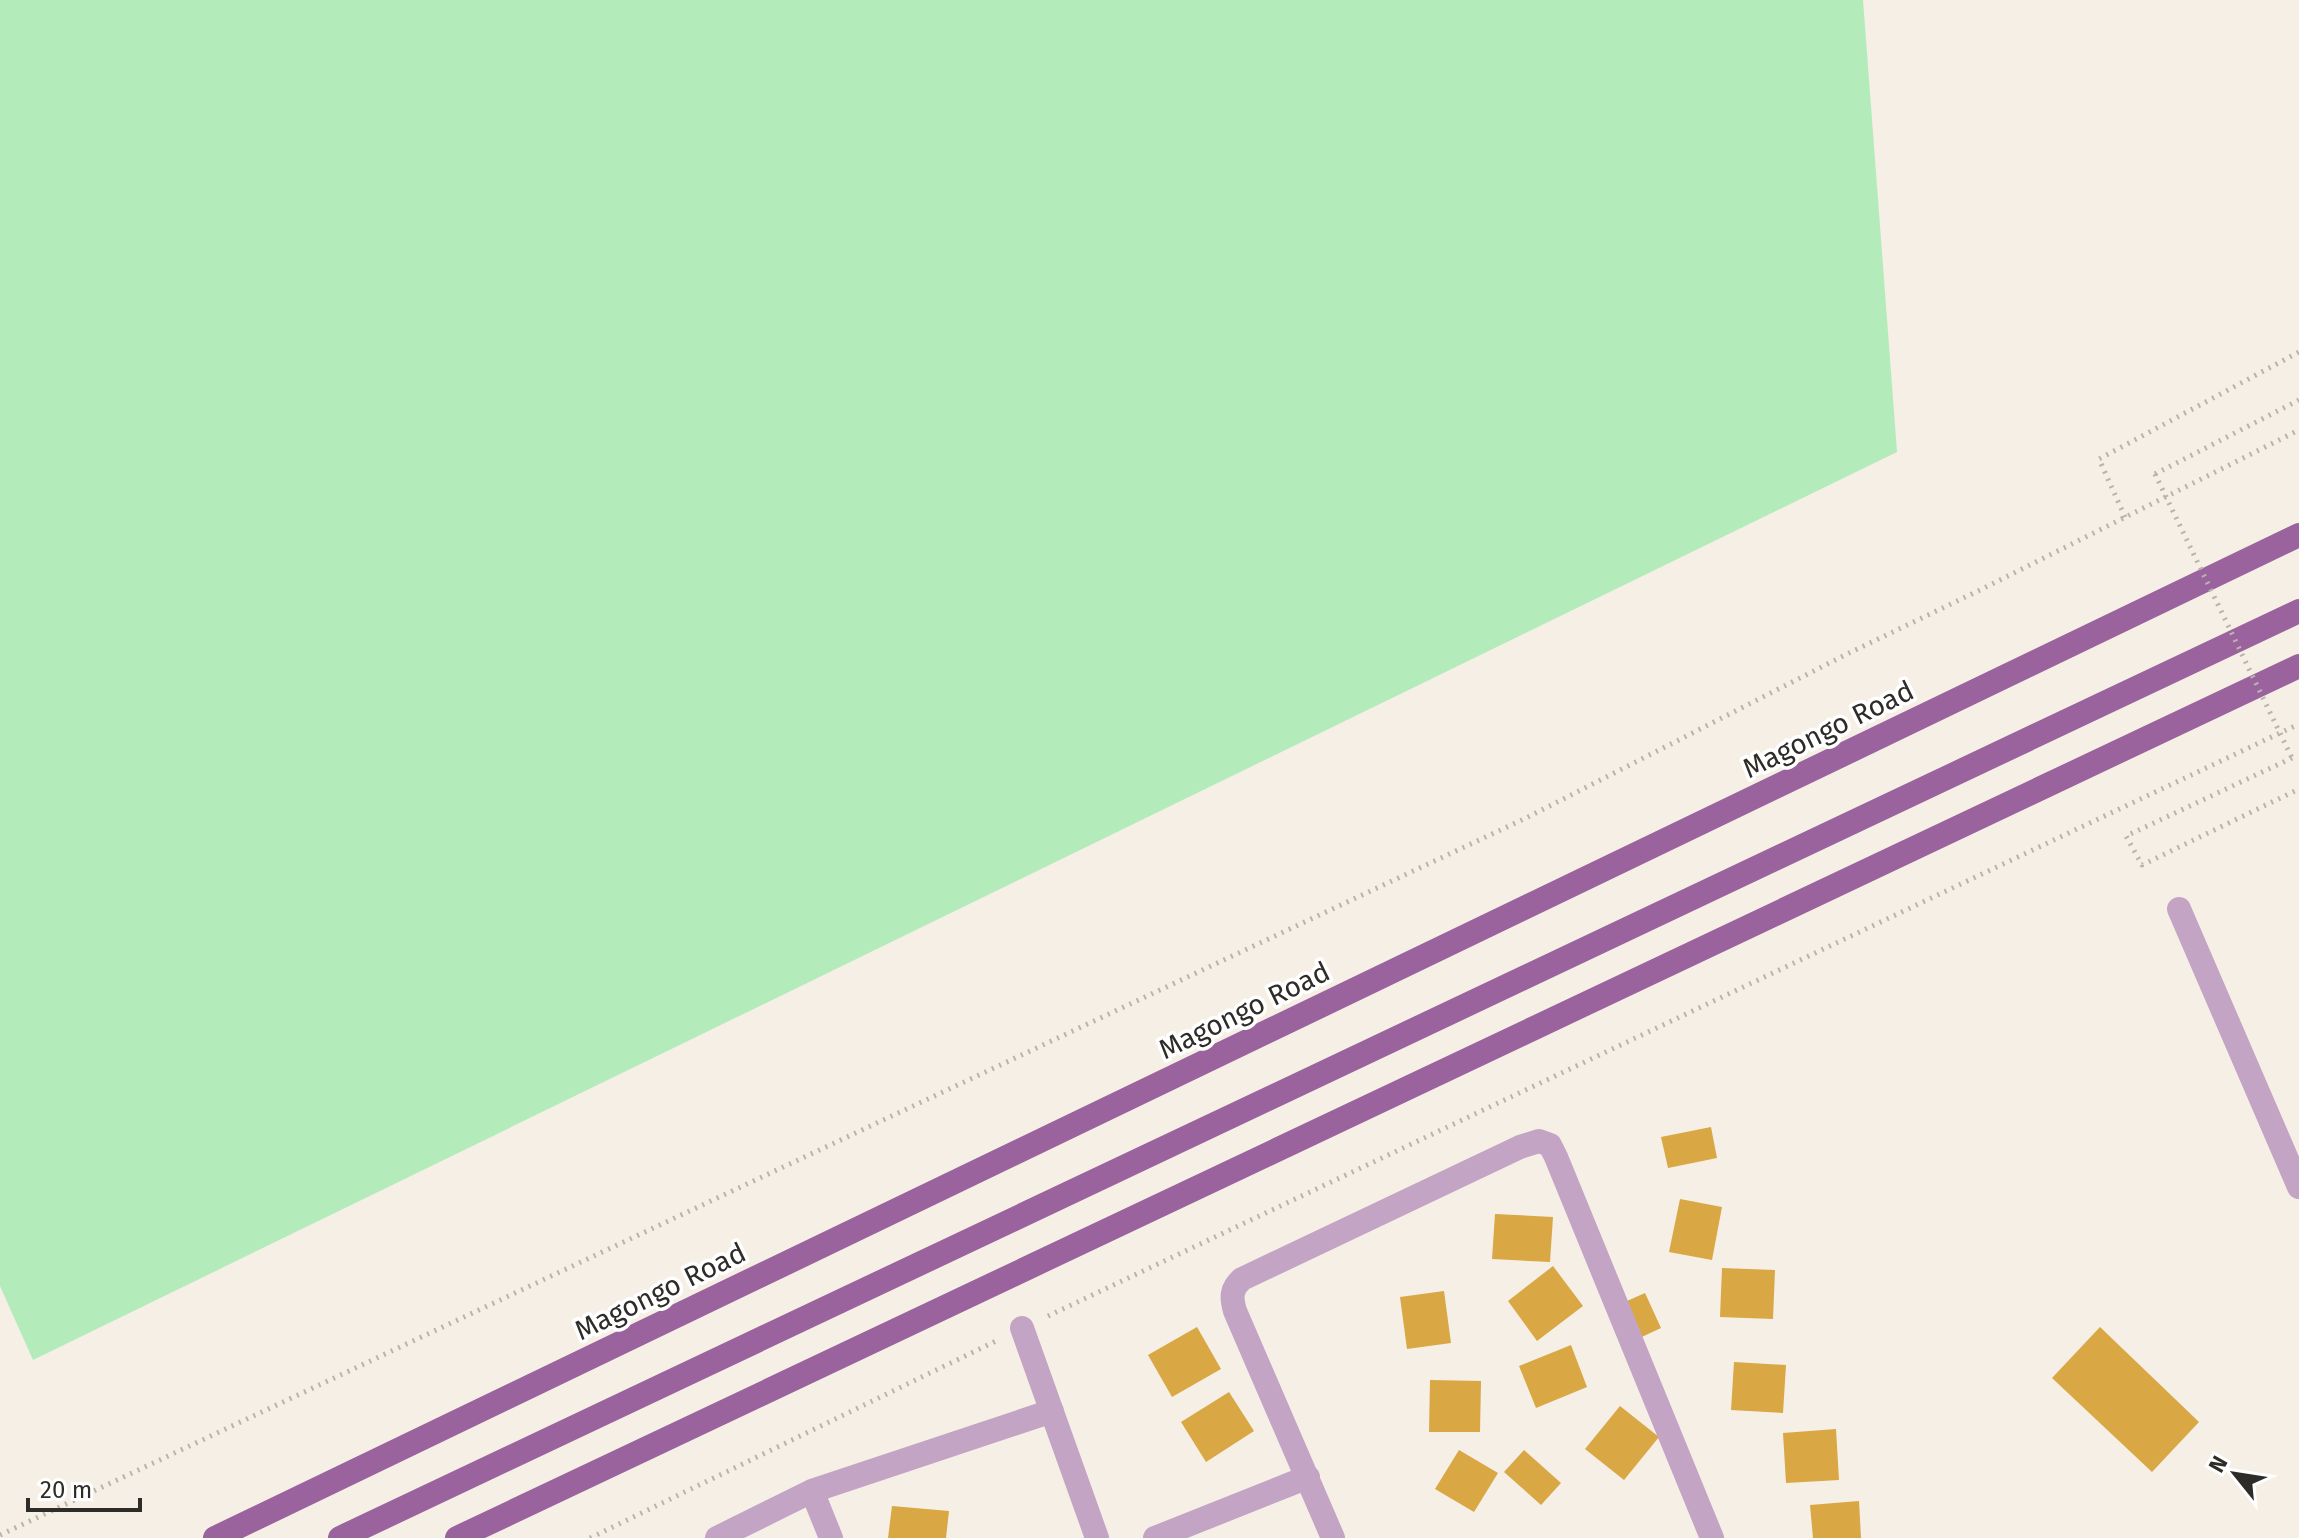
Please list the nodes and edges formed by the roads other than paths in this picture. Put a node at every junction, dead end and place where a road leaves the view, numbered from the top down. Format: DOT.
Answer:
graph roads {
  1 [pos="2299,535"];
  2 [pos="2299,611"];
  3 [pos="2299,666"];
  4 [pos="2179,909"];
  5 [pos="2299,1187"];
  6 [pos="1022,1328"];
  7 [pos="1052,1411"];
  8 [pos="1308,1477"];
  9 [pos="812,1491"];
  10 [pos="1705,1536"];
  11 [pos="215,1538"];
  12 [pos="340,1538"];
  13 [pos="457,1538"];
  14 [pos="717,1538"];
  15 [pos="831,1538"];
  16 [pos="1097,1538"];
  17 [pos="1155,1538"];
  18 [pos="1333,1538"];
  1 -- 11 [label="main road, Magongo Road"];
  2 -- 12 [label="main road"];
  3 -- 13 [label="main road"];
  4 -- 5 [label="street"];
  6 -- 7 [label="street"];
  7 -- 9 [label="street"];
  7 -- 16 [label="street"];
  8 -- 10 [label="street"];
  8 -- 17 [label="street"];
  8 -- 18 [label="street"];
  9 -- 14 [label="street"];
  9 -- 15 [label="street"];
}
